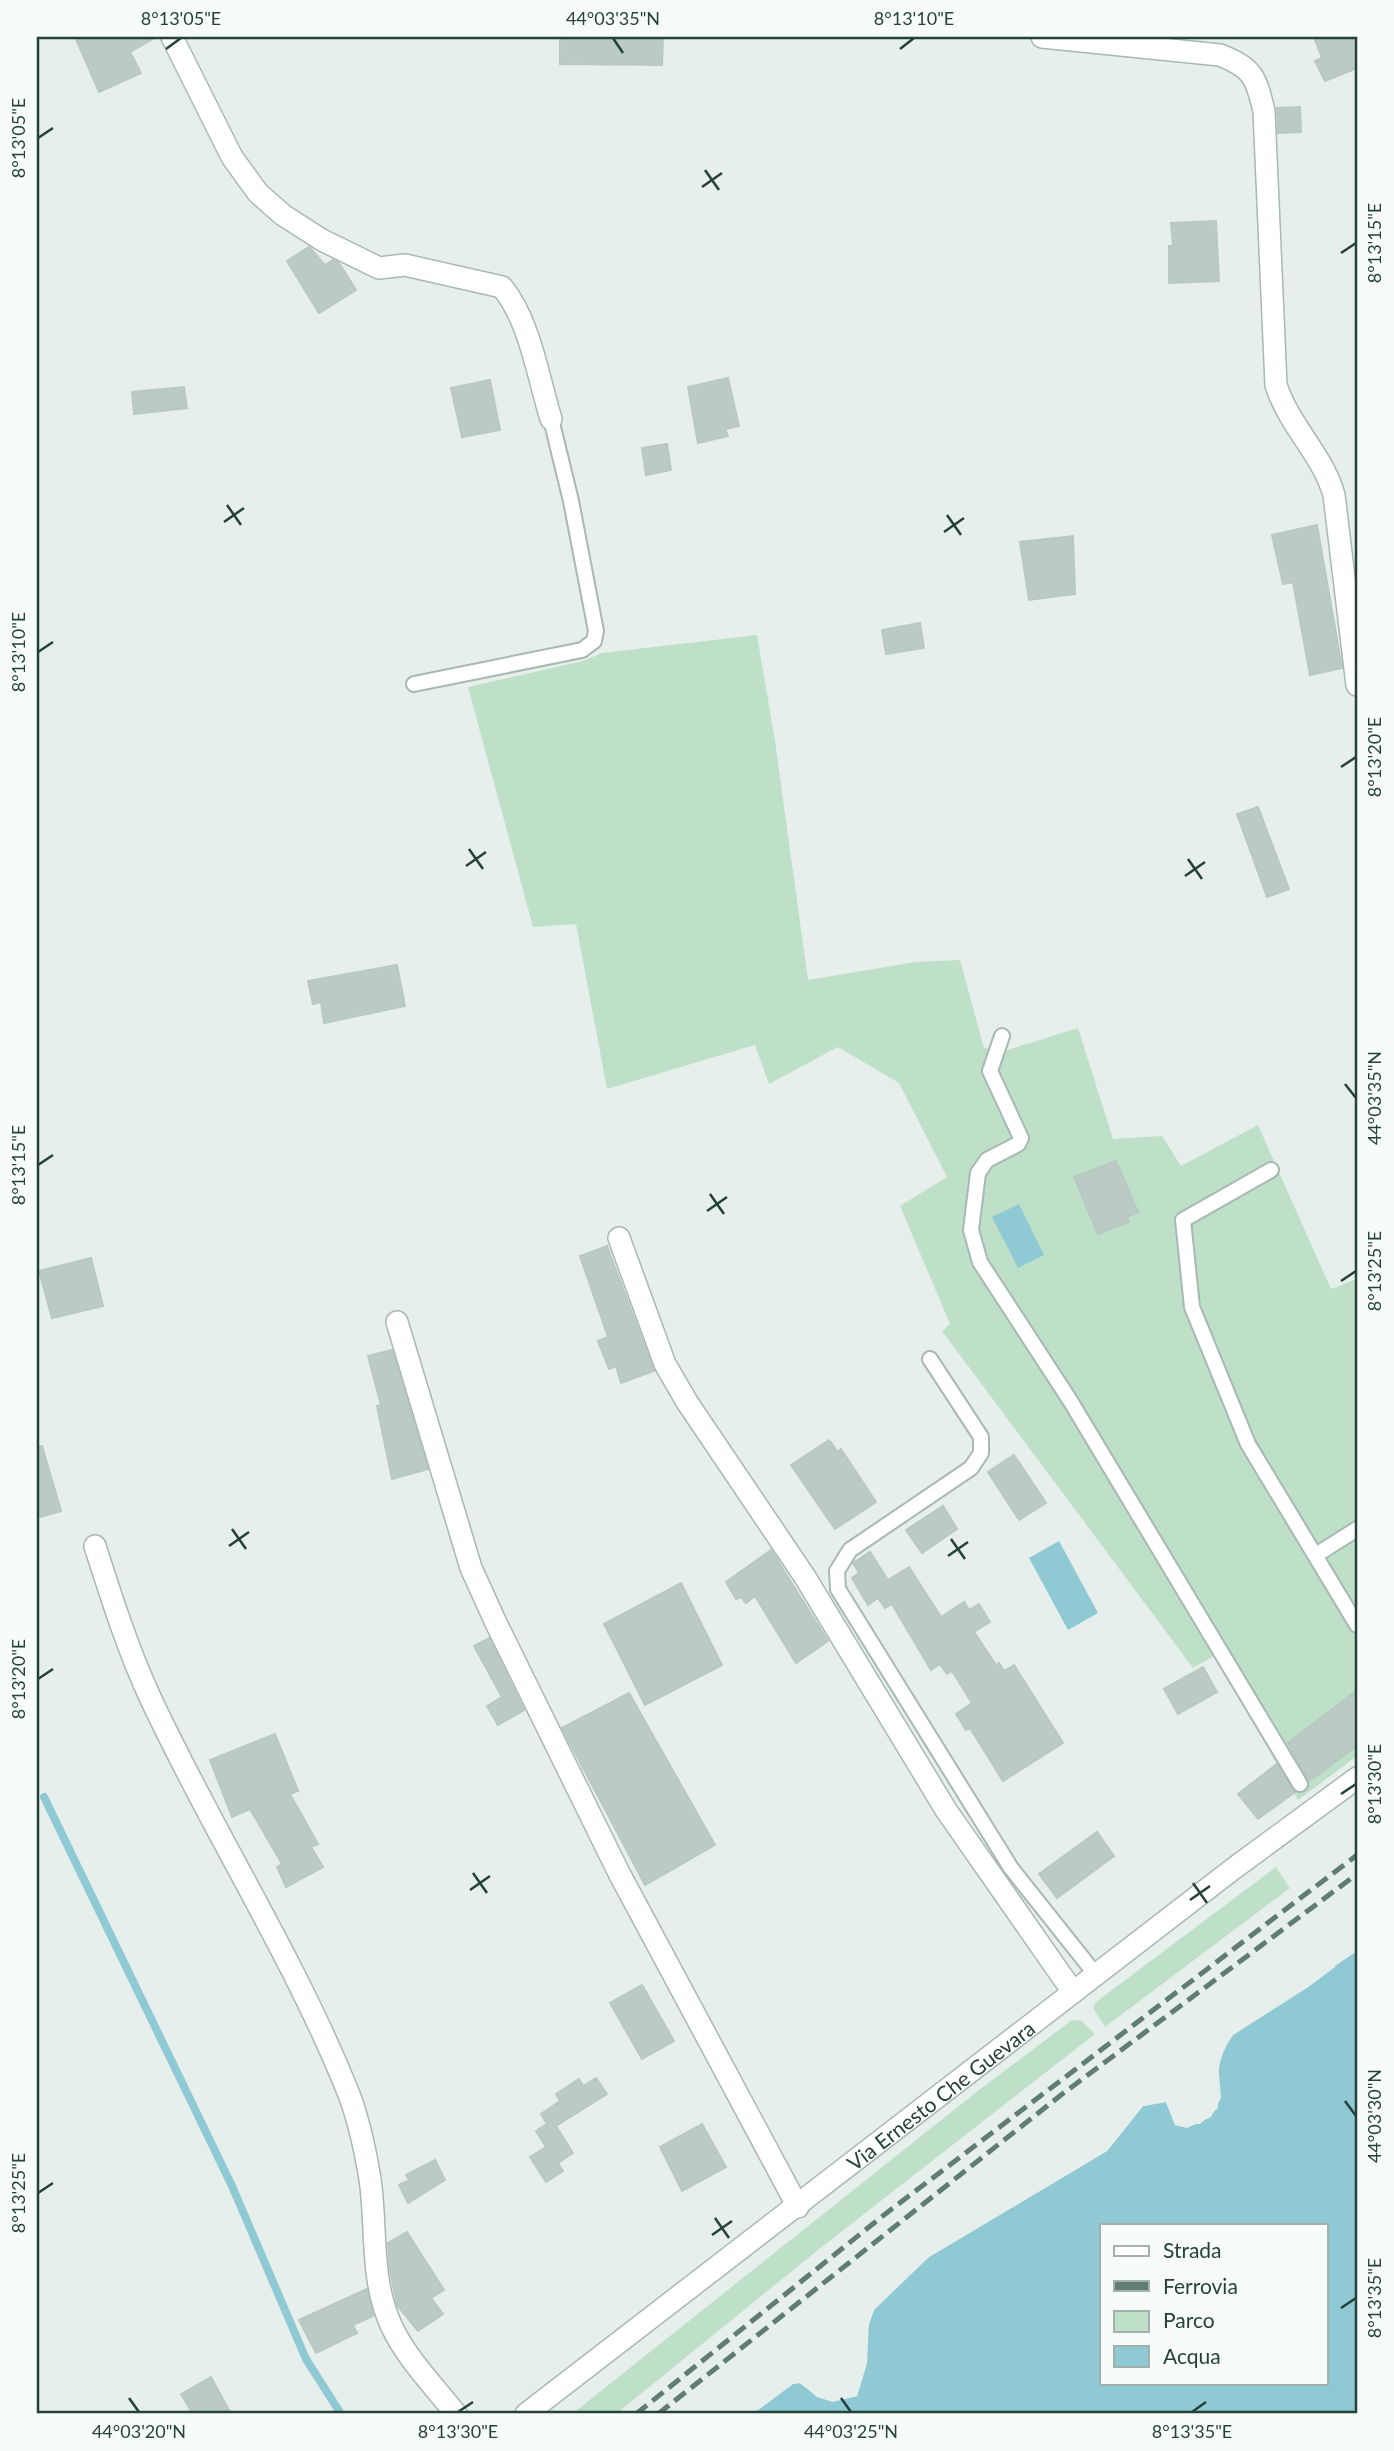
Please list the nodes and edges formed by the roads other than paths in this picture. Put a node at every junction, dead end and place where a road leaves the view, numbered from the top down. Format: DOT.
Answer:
graph roads {
  1 [pos="172,37"];
  2 [pos="1041,37"];
  3 [pos="551,419"];
  4 [pos="414,684"];
  5 [pos="1357,685"];
  6 [pos="1002,1036"];
  7 [pos="1271,1170"];
  8 [pos="619,1238"];
  9 [pos="397,1322"];
  10 [pos="930,1359"];
  11 [pos="1357,1529"];
  12 [pos="95,1546"];
  13 [pos="1316,1555"];
  14 [pos="1357,1625"];
  15 [pos="1357,1778"];
  16 [pos="1300,1784"];
  17 [pos="1096,1975"];
  18 [pos="1073,1992"];
  19 [pos="797,2207"];
  20 [pos="456,2414"];
  21 [pos="526,2414"];
  1 -- 3 [label="street"];
  2 -- 5 [label="street"];
  3 -- 4 [label="lane"];
  6 -- 16 [label="lane"];
  7 -- 13 [label="lane"];
  8 -- 18 [label="street"];
  9 -- 19 [label="street"];
  10 -- 17 [label="lane"];
  11 -- 13 [label="lane"];
  12 -- 20 [label="street"];
  13 -- 14 [label="lane"];
  15 -- 17 [label="street, Via Ernesto Che Guevara"];
  17 -- 18 [label="street, Via Ernesto Che Guevara"];
  18 -- 19 [label="street, Via Ernesto Che Guevara"];
  19 -- 21 [label="street, Via Ernesto Che Guevara"];
}
